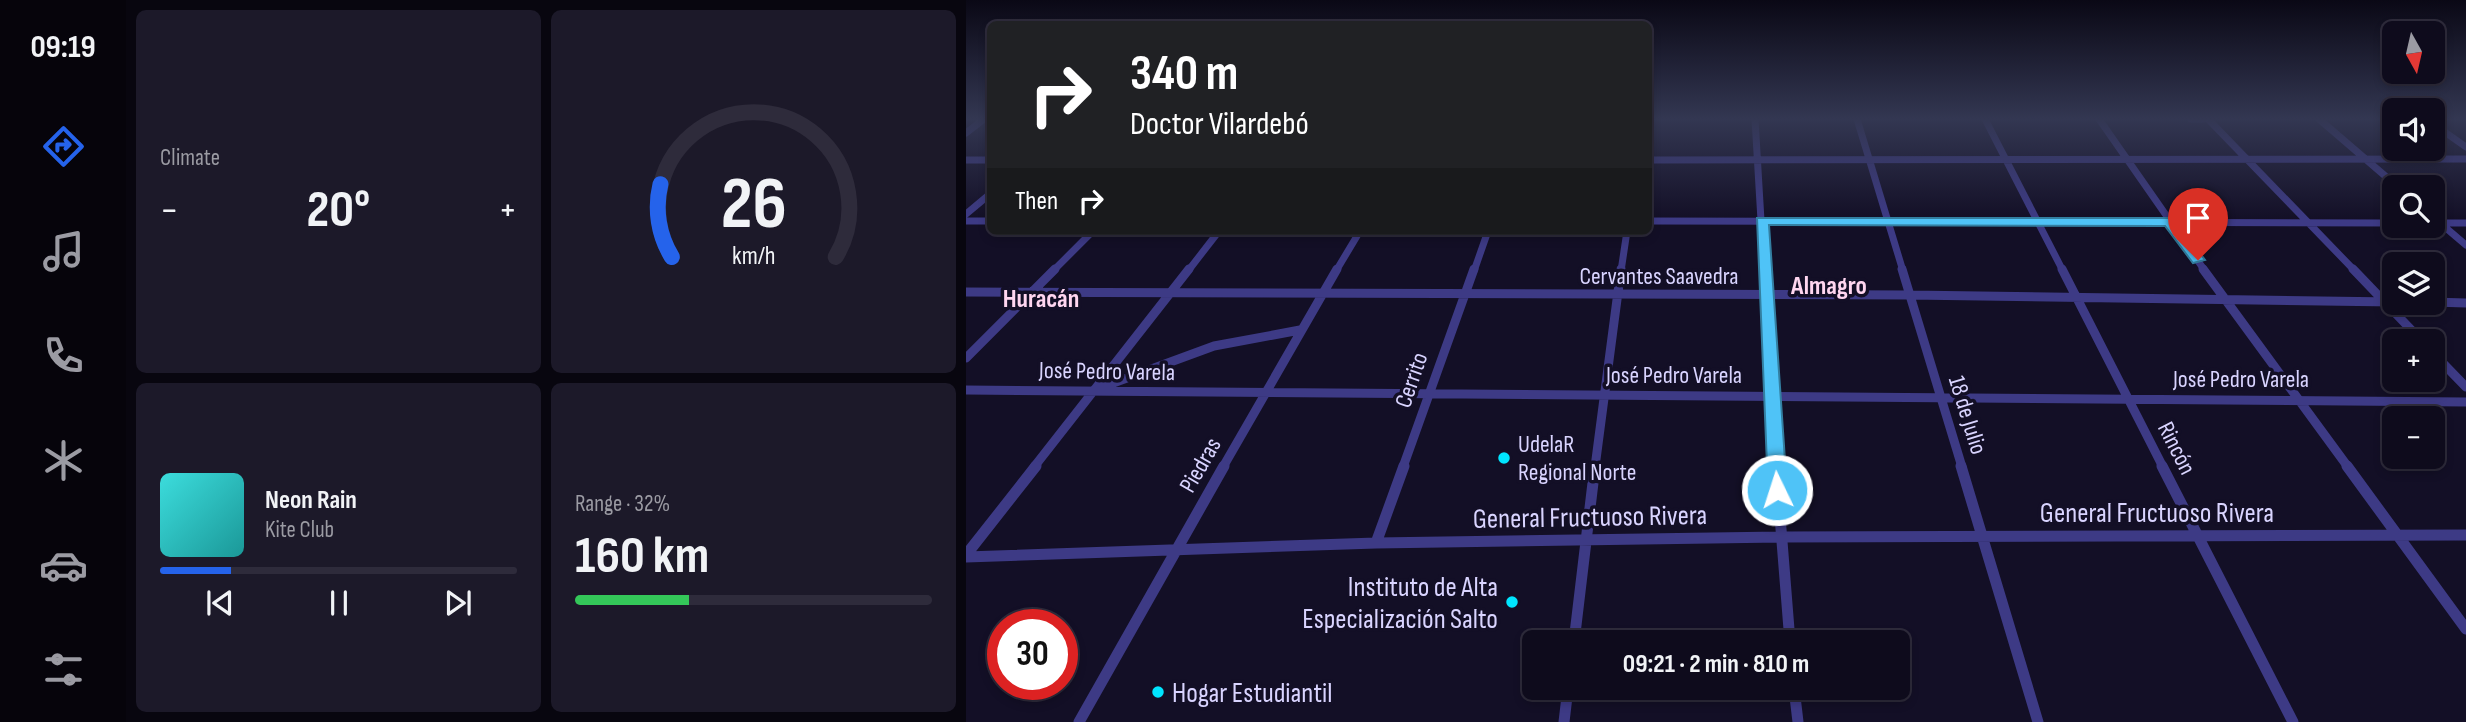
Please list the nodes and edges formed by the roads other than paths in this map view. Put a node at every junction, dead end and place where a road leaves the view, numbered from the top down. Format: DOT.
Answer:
graph roads {
  1 [pos="1757,153"];
  2 [pos="1868,153"];
  3 [pos="2002,153"];
  4 [pos="2121,153"];
  5 [pos="2238,153"];
  6 [pos="2358,153"];
  7 [pos="2125,159"];
  8 [pos="2466,159"];
  9 [pos="966,160"];
  10 [pos="987,160"];
  11 [pos="1652,160"];
  12 [pos="1758,160"];
  13 [pos="1870,160"];
  14 [pos="2006,160"];
  15 [pos="2245,160"];
  16 [pos="2366,160"];
  17 [pos="2384,175"];
  18 [pos="987,196"];
  19 [pos="966,214"];
  20 [pos="966,221"];
  21 [pos="987,221"];
  22 [pos="1652,221"];
  23 [pos="1762,221"];
  24 [pos="2038,221"];
  25 [pos="1888,222"];
  26 [pos="2169,222"];
  27 [pos="2306,223"];
  28 [pos="2382,223"];
  29 [pos="2445,223"];
  30 [pos="2466,223"];
  31 [pos="2445,229"];
  32 [pos="1089,235"];
  33 [pos="1216,235"];
  34 [pos="1358,235"];
  35 [pos="1486,235"];
  36 [pos="1626,235"];
  37 [pos="2466,245"];
  38 [pos="966,292"];
  39 [pos="1032,292"];
  40 [pos="1169,293"];
  41 [pos="1321,295"];
  42 [pos="1462,295"];
  43 [pos="1618,295"];
  44 [pos="1766,295"];
  45 [pos="1910,295"];
  46 [pos="2076,297"];
  47 [pos="2226,299"];
  48 [pos="2382,300"];
  49 [pos="2382,302"];
  50 [pos="2445,302"];
  51 [pos="2466,303"];
  52 [pos="2397,315"];
  53 [pos="2410,329"];
  54 [pos="1300,330"];
  55 [pos="966,358"];
  56 [pos="2445,365"];
  57 [pos="2466,387"];
  58 [pos="966,390"];
  59 [pos="1093,391"];
  60 [pos="1266,395"];
  61 [pos="1429,395"];
  62 [pos="1603,395"];
  63 [pos="1771,396"];
  64 [pos="1940,397"];
  65 [pos="2128,399"];
  66 [pos="2301,400"];
  67 [pos="2466,402"];
  68 [pos="2399,535"];
  69 [pos="2466,535"];
  70 [pos="2198,536"];
  71 [pos="1781,537"];
  72 [pos="1982,537"];
  73 [pos="1588,541"];
  74 [pos="1376,543"];
  75 [pos="1175,550"];
  76 [pos="966,556"];
  77 [pos="2466,629"];
  78 [pos="1576,630"];
  79 [pos="1789,630"];
  80 [pos="1566,700"];
  81 [pos="1795,700"];
  82 [pos="1079,722"];
  83 [pos="1563,722"];
  84 [pos="1798,722"];
  85 [pos="2038,722"];
  86 [pos="2293,722"];
  1 -- 12 [label="street"];
  2 -- 13 [label="street, 18 de Julio"];
  3 -- 14 [label="street, Rincón"];
  4 -- 7 [label="street"];
  5 -- 15 [label="street"];
  6 -- 16 [label="street"];
  7 -- 14 [label="street"];
  7 -- 15 [label="street"];
  7 -- 26 [label="street"];
  8 -- 16 [label="street"];
  9 -- 10 [label="street"];
  11 -- 12 [label="street"];
  12 -- 13 [label="street"];
  12 -- 23 [label="street"];
  13 -- 14 [label="street"];
  13 -- 25 [label="street, 18 de Julio"];
  14 -- 24 [label="street, Rincón"];
  15 -- 16 [label="street"];
  15 -- 27 [label="street"];
  16 -- 17 [label="street"];
  18 -- 19 [label="street"];
  20 -- 21 [label="street"];
  22 -- 23 [label="street"];
  23 -- 25 [label="street"];
  23 -- 44 [label="street"];
  24 -- 25 [label="street"];
  24 -- 26 [label="street"];
  24 -- 46 [label="street, Rincón"];
  25 -- 45 [label="street, 18 de Julio"];
  26 -- 27 [label="street"];
  26 -- 47 [label="street"];
  27 -- 28 [label="street"];
  27 -- 48 [label="street"];
  29 -- 30 [label="street"];
  31 -- 37 [label="street"];
  32 -- 39 [label="street"];
  33 -- 40 [label="street"];
  34 -- 41 [label="street, Piedras"];
  35 -- 42 [label="street, Cerrito"];
  36 -- 43 [label="street"];
  38 -- 39 [label="street, Cervantes Saavedra"];
  39 -- 40 [label="street, Cervantes Saavedra"];
  39 -- 55 [label="street"];
  40 -- 41 [label="street, Cervantes Saavedra"];
  40 -- 59 [label="street"];
  41 -- 42 [label="street, Cervantes Saavedra"];
  41 -- 54 [label="street, Piedras"];
  42 -- 43 [label="street, Cervantes Saavedra"];
  42 -- 61 [label="street, Cerrito"];
  43 -- 44 [label="street, Cervantes Saavedra"];
  43 -- 62 [label="street"];
  44 -- 45 [label="street, Cervantes Saavedra"];
  44 -- 63 [label="street"];
  45 -- 46 [label="street, Cervantes Saavedra"];
  45 -- 64 [label="street, 18 de Julio"];
  46 -- 47 [label="street, Cervantes Saavedra"];
  46 -- 65 [label="street, Rincón"];
  47 -- 49 [label="street, Cervantes Saavedra"];
  47 -- 66 [label="street"];
  50 -- 51 [label="street"];
  52 -- 53 [label="street"];
  54 -- 59 [label="street"];
  54 -- 60 [label="street, Piedras"];
  56 -- 57 [label="street"];
  58 -- 59 [label="street, José Pedro Varela"];
  59 -- 60 [label="street, José Pedro Varela"];
  59 -- 76 [label="street"];
  60 -- 61 [label="street, José Pedro Varela"];
  60 -- 75 [label="street, Piedras"];
  61 -- 62 [label="street, José Pedro Varela"];
  61 -- 74 [label="street, Cerrito"];
  62 -- 63 [label="street, José Pedro Varela"];
  62 -- 73 [label="street"];
  63 -- 64 [label="street, José Pedro Varela"];
  63 -- 71 [label="street"];
  64 -- 65 [label="street, José Pedro Varela"];
  64 -- 72 [label="street, 18 de Julio"];
  65 -- 66 [label="street, José Pedro Varela"];
  65 -- 70 [label="street, Rincón"];
  66 -- 67 [label="street, José Pedro Varela"];
  66 -- 68 [label="street"];
  68 -- 69 [label="street, General Fructuoso Rivera"];
  68 -- 70 [label="street, General Fructuoso Rivera"];
  68 -- 77 [label="street"];
  70 -- 72 [label="street, General Fructuoso Rivera"];
  70 -- 86 [label="street, Rincón"];
  71 -- 72 [label="street, General Fructuoso Rivera"];
  71 -- 73 [label="street, General Fructuoso Rivera"];
  71 -- 79 [label="street"];
  72 -- 85 [label="street, 18 de Julio"];
  73 -- 74 [label="street, General Fructuoso Rivera"];
  73 -- 78 [label="street"];
  74 -- 75 [label="street, General Fructuoso Rivera"];
  75 -- 76 [label="street, General Fructuoso Rivera"];
  75 -- 82 [label="street, Piedras"];
  80 -- 83 [label="street"];
  81 -- 84 [label="street"];
}
